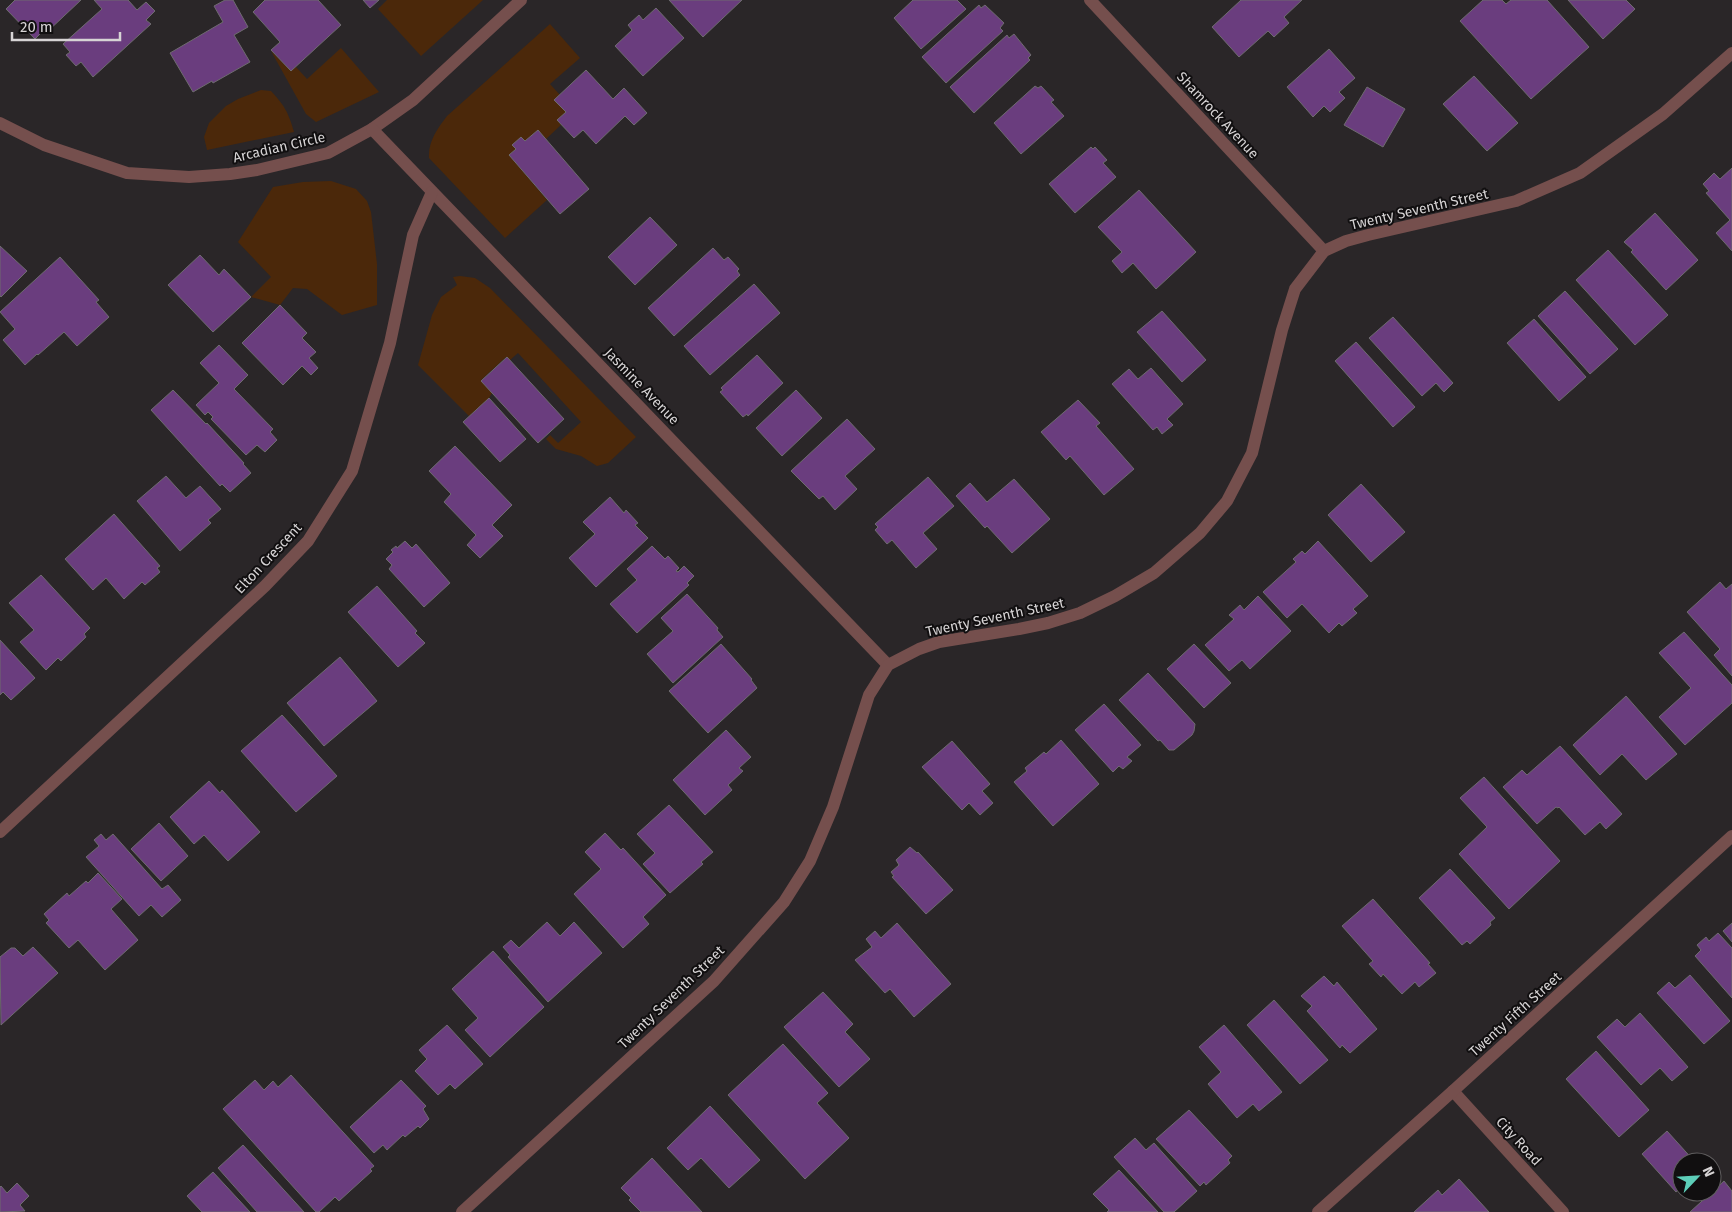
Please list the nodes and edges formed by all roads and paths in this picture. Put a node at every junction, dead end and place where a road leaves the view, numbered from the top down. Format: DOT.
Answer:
graph roads {
  1 [pos="520,0"];
  2 [pos="1090,0"];
  3 [pos="1732,53"];
  4 [pos="0,123"];
  5 [pos="372,129"];
  6 [pos="432,192"];
  7 [pos="1324,251"];
  8 [pos="888,665"];
  9 [pos="0,832"];
  10 [pos="1732,836"];
  11 [pos="1453,1091"];
  12 [pos="462,1212"];
  13 [pos="1318,1212"];
  14 [pos="1563,1212"];
  1 -- 5 [label="street, Arcadian Circle"];
  2 -- 7 [label="street, Shamrock Avenue"];
  3 -- 7 [label="street, Twenty Seventh Street"];
  4 -- 5 [label="street, Arcadian Circle"];
  5 -- 6 [label="street, Jasmine Avenue"];
  6 -- 8 [label="street, Jasmine Avenue"];
  6 -- 9 [label="street, Elton Crescent"];
  7 -- 8 [label="street, Twenty Seventh Street"];
  8 -- 12 [label="street, Twenty Seventh Street"];
  10 -- 11 [label="street, Twenty Fifth Street"];
  11 -- 13 [label="street, Twenty Fifth Street"];
  11 -- 14 [label="street, City Road"];
}
